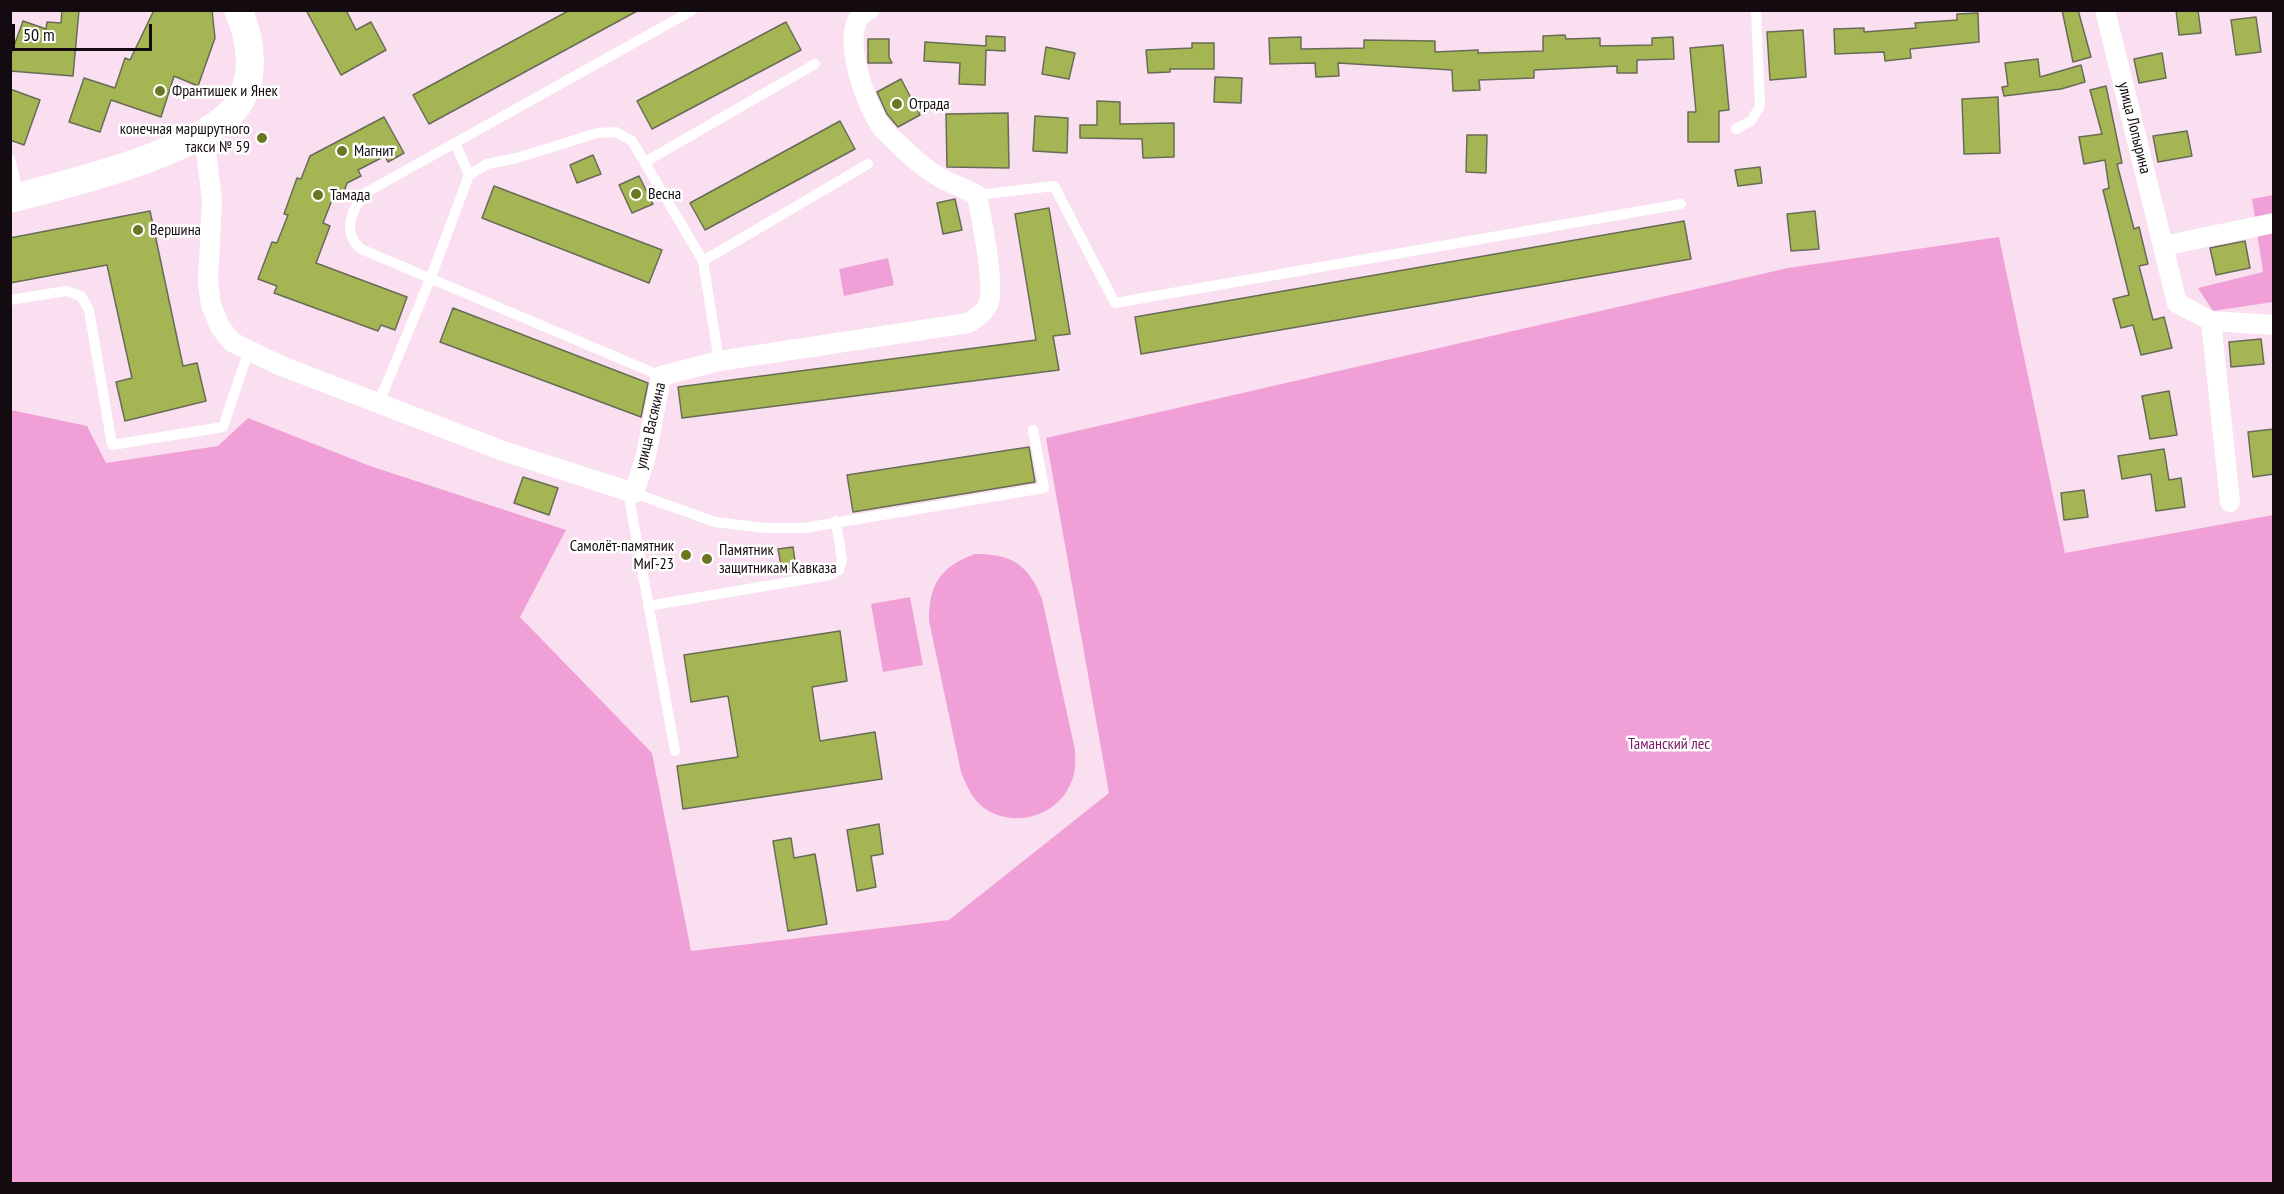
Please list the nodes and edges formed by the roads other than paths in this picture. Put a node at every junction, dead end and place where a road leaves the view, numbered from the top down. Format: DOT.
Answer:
graph roads {
  1 [pos="238,10"];
  2 [pos="693,10"];
  3 [pos="869,10"];
  4 [pos="1756,10"];
  5 [pos="2105,10"];
  6 [pos="815,64"];
  7 [pos="1736,129"];
  8 [pos="204,135"];
  9 [pos="455,143"];
  10 [pos="10,159"];
  11 [pos="645,162"];
  12 [pos="868,164"];
  13 [pos="468,175"];
  14 [pos="977,195"];
  15 [pos="15,198"];
  16 [pos="1681,204"];
  17 [pos="2274,223"];
  18 [pos="2163,246"];
  19 [pos="703,261"];
  20 [pos="431,277"];
  21 [pos="10,300"];
  22 [pos="2211,321"];
  23 [pos="2274,325"];
  24 [pos="249,350"];
  25 [pos="719,361"];
  26 [pos="661,376"];
  27 [pos="379,402"];
  28 [pos="1033,430"];
  29 [pos="631,492"];
  30 [pos="2230,501"];
  31 [pos="836,521"];
  32 [pos="648,606"];
  33 [pos="675,751"];
  1 -- 8 [label="street"];
  2 -- 9 [label="lane"];
  3 -- 14 [label="street"];
  4 -- 7 [label="lane"];
  5 -- 18 [label="street, улица Лопырина"];
  6 -- 11 [label="lane"];
  8 -- 15 [label="street"];
  8 -- 24 [label="street"];
  9 -- 13 [label="lane"];
  9 -- 20 [label="lane"];
  10 -- 15 [label="lane"];
  11 -- 13 [label="lane"];
  11 -- 19 [label="lane"];
  12 -- 19 [label="lane"];
  13 -- 20 [label="lane"];
  14 -- 16 [label="lane"];
  14 -- 25 [label="street, улица Васякина"];
  17 -- 18 [label="street"];
  18 -- 22 [label="street, улица Лопырина"];
  19 -- 25 [label="lane"];
  20 -- 26 [label="lane"];
  20 -- 27 [label="lane"];
  21 -- 24 [label="lane"];
  22 -- 23 [label="street, улица Лопырина"];
  22 -- 30 [label="street"];
  24 -- 27 [label="street"];
  25 -- 26 [label="street, улица Васякина"];
  26 -- 29 [label="street, улица Васякина"];
  27 -- 29 [label="street"];
  28 -- 31 [label="lane"];
  29 -- 31 [label="lane"];
  29 -- 32 [label="lane"];
  31 -- 32 [label="lane"];
  32 -- 33 [label="lane"];
}
